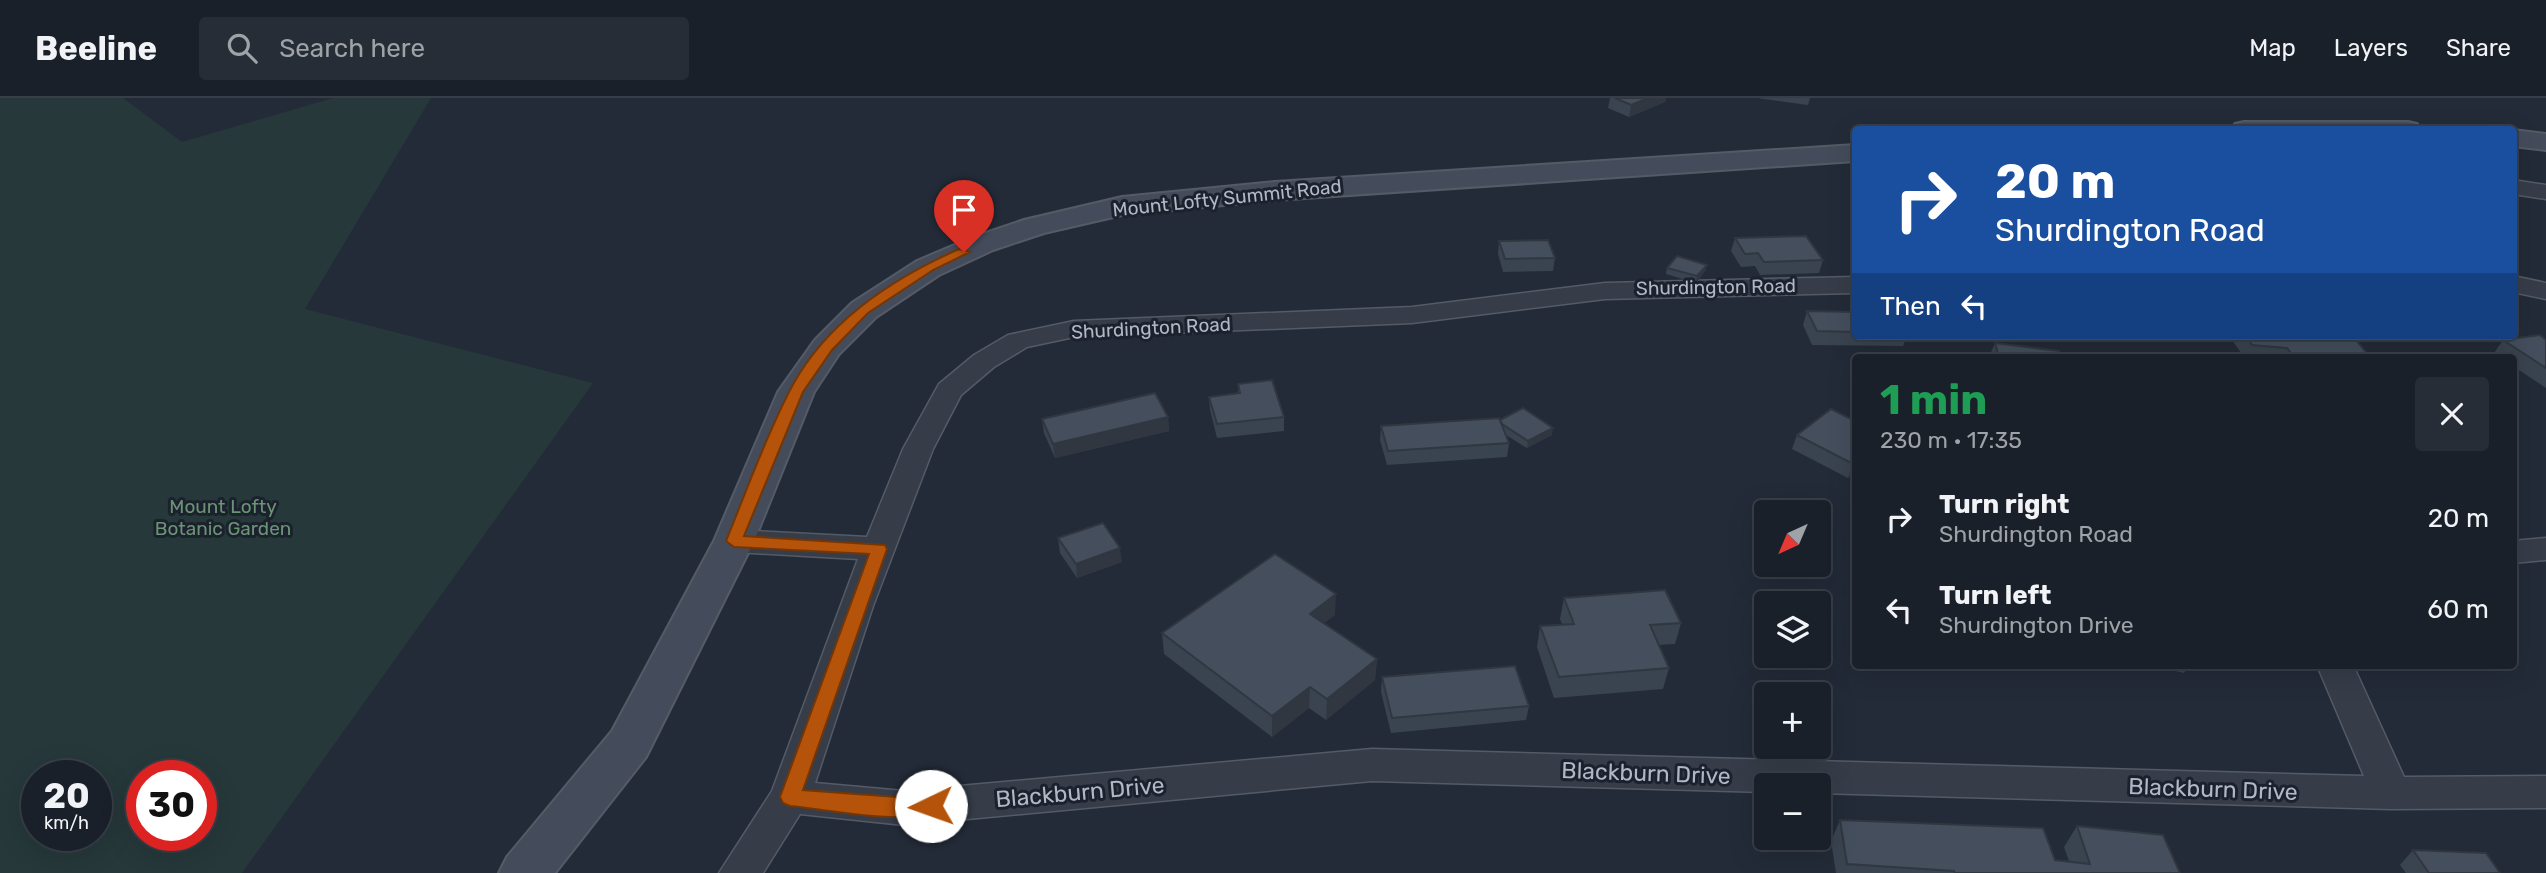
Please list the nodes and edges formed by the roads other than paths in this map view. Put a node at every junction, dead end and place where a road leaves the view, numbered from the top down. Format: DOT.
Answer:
graph roads {
  1 [pos="2517,138"];
  2 [pos="2546,142"];
  3 [pos="1852,153"];
  4 [pos="2517,188"];
  5 [pos="2546,192"];
  6 [pos="1852,285"];
  7 [pos="2517,285"];
  8 [pos="2546,291"];
  9 [pos="734,541"];
  10 [pos="879,549"];
  11 [pos="2546,549"];
  12 [pos="2517,552"];
  13 [pos="2337,669"];
  14 [pos="2546,792"];
  15 [pos="2391,793"];
  16 [pos="790,797"];
  17 [pos="525,873"];
  18 [pos="740,873"];
  1 -- 2 [label="main road"];
  3 -- 9 [label="main road, Mount Lofty Summit Road"];
  4 -- 5 [label="street"];
  6 -- 10 [label="street, Shurdington Road"];
  7 -- 8 [label="street"];
  9 -- 10 [label="street"];
  9 -- 17 [label="main road, Mount Lofty Summit Road"];
  10 -- 16 [label="street, Shurdington Road"];
  11 -- 12 [label="street"];
  13 -- 15 [label="street"];
  14 -- 15 [label="street, Blackburn Drive"];
  15 -- 16 [label="street, Blackburn Drive"];
  16 -- 18 [label="street, Shurdington Road"];
}
